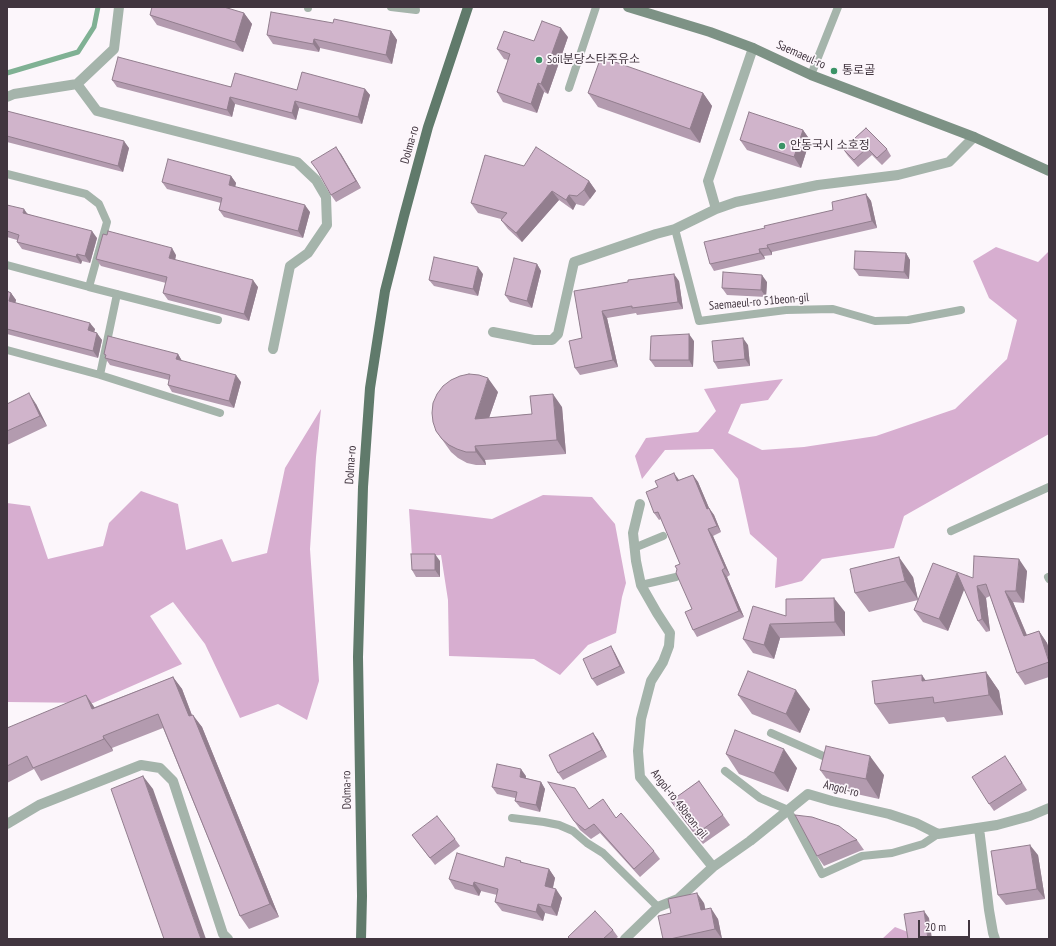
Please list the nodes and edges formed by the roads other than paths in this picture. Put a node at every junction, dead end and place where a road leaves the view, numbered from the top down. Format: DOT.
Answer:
graph roads {
  1 [pos="119,7"];
  2 [pos="391,7"];
  3 [pos="468,7"];
  4 [pos="596,7"];
  5 [pos="628,7"];
  6 [pos="838,7"];
  7 [pos="416,10"];
  8 [pos="753,48"];
  9 [pos="811,75"];
  10 [pos="76,84"];
  11 [pos="570,88"];
  12 [pos="7,97"];
  13 [pos="974,137"];
  14 [pos="1049,170"];
  15 [pos="7,174"];
  16 [pos="716,209"];
  17 [pos="675,229"];
  18 [pos="7,265"];
  19 [pos="90,287"];
  20 [pos="117,294"];
  21 [pos="961,310"];
  22 [pos="218,320"];
  23 [pos="493,332"];
  24 [pos="273,349"];
  25 [pos="7,350"];
  26 [pos="100,375"];
  27 [pos="220,413"];
  28 [pos="1049,487"];
  29 [pos="640,504"];
  30 [pos="951,531"];
  31 [pos="663,536"];
  32 [pos="634,548"];
  33 [pos="676,577"];
  34 [pos="642,585"];
  35 [pos="771,733"];
  36 [pos="830,759"];
  37 [pos="725,771"];
  38 [pos="1049,808"];
  39 [pos="788,810"];
  40 [pos="512,818"];
  41 [pos="7,824"];
  42 [pos="979,828"];
  43 [pos="938,834"];
  44 [pos="713,867"];
  45 [pos="658,907"];
  46 [pos="228,939"];
  47 [pos="361,939"];
  48 [pos="625,939"];
  49 [pos="995,939"];
  1 -- 10 [label="street"];
  2 -- 7 [label="lane"];
  3 -- 47 [label="main road, Dolma-ro"];
  4 -- 11 [label="lane"];
  5 -- 8 [label="street, Saemaeul-ro"];
  6 -- 9 [label="lane"];
  8 -- 9 [label="street, Saemaeul-ro"];
  8 -- 16 [label="street"];
  9 -- 13 [label="street, Saemaeul-ro"];
  10 -- 12 [label="street"];
  10 -- 24 [label="street"];
  13 -- 14 [label="street, Saemaeul-ro"];
  13 -- 16 [label="street"];
  15 -- 19 [label="lane"];
  16 -- 17 [label="street"];
  17 -- 21 [label="lane, Saemaeul-ro 51beon-gil"];
  17 -- 23 [label="street"];
  18 -- 19 [label="lane"];
  19 -- 20 [label="lane"];
  20 -- 22 [label="lane"];
  20 -- 26 [label="lane"];
  25 -- 26 [label="lane"];
  26 -- 27 [label="lane"];
  28 -- 30 [label="lane"];
  29 -- 32 [label="street, Angol-ro 48beon-gil"];
  31 -- 32 [label="lane"];
  32 -- 34 [label="street, Angol-ro 48beon-gil"];
  33 -- 34 [label="lane"];
  34 -- 44 [label="street, Angol-ro 48beon-gil"];
  35 -- 36 [label="lane"];
  37 -- 39 [label="lane"];
  38 -- 42 [label="street"];
  39 -- 43 [label="street, Angol-ro"];
  39 -- 43 [label="lane"];
  39 -- 44 [label="street, Angol-ro"];
  40 -- 45 [label="lane"];
  41 -- 46 [label="street"];
  42 -- 43 [label="street"];
  42 -- 49 [label="street"];
  44 -- 45 [label="street, Angol-ro"];
  45 -- 48 [label="street, Angol-ro"];
}
